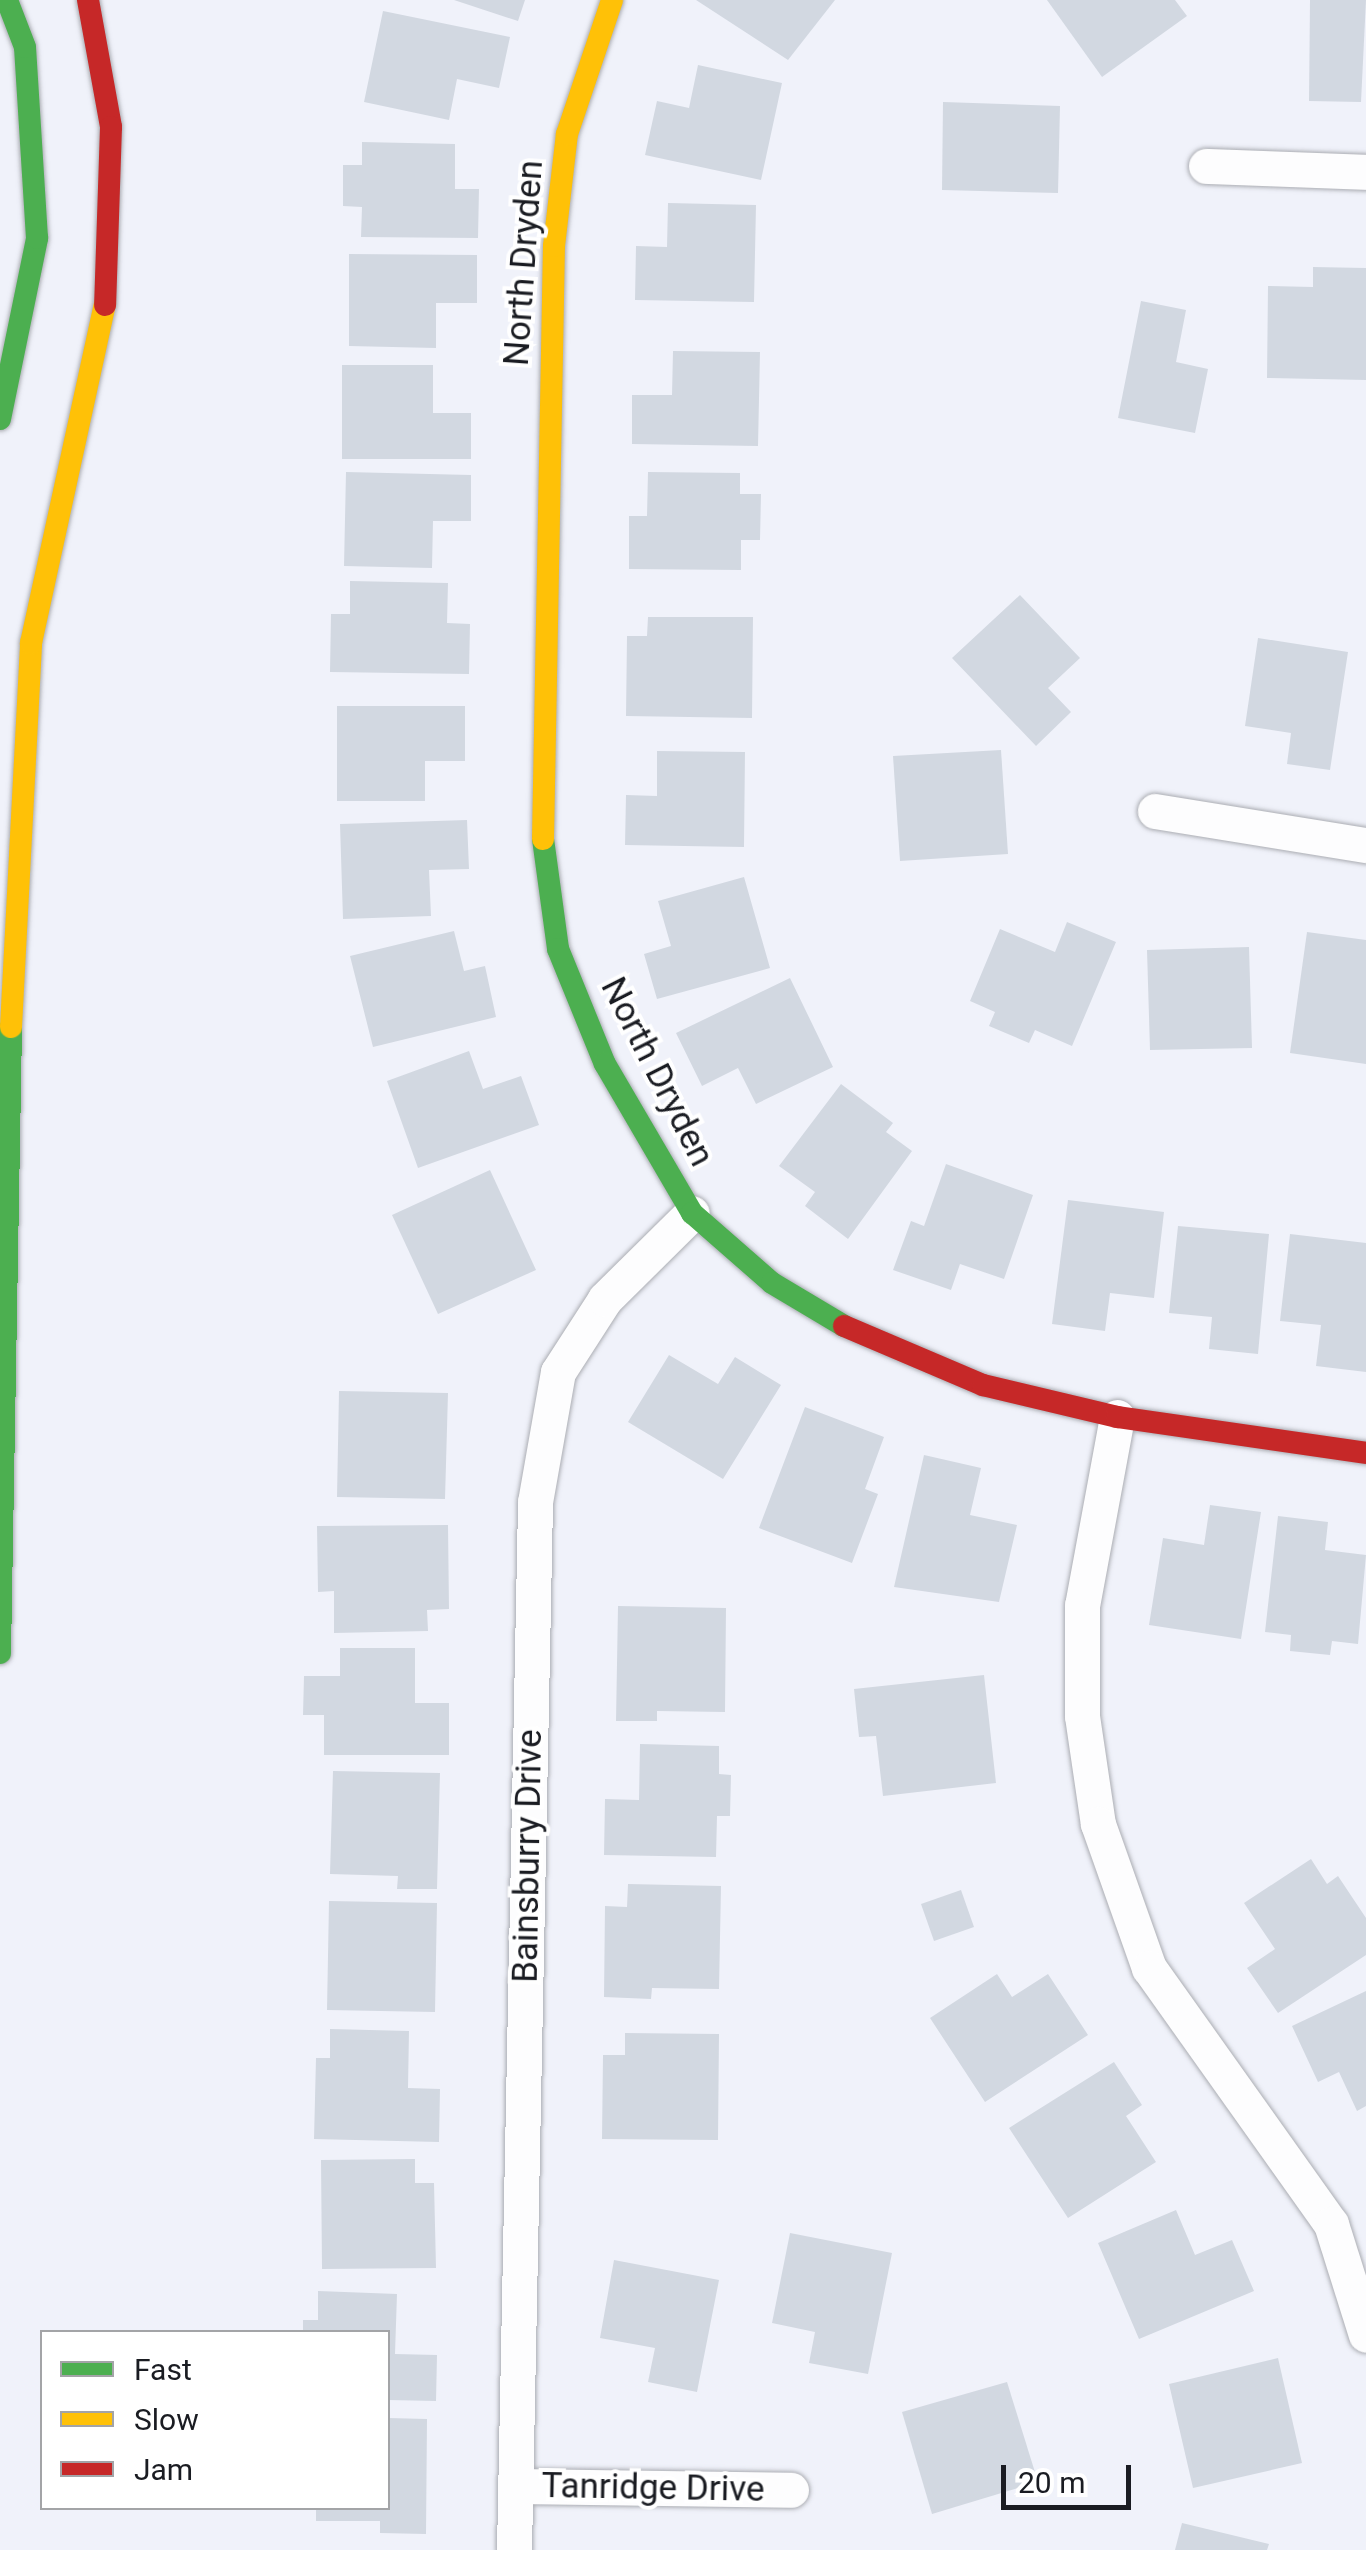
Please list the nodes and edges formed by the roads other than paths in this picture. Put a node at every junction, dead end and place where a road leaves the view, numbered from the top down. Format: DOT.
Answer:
graph roads {
  1 [pos="6,0"];
  2 [pos="88,0"];
  3 [pos="612,0"];
  4 [pos="1206,166"];
  5 [pos="1366,172"];
  6 [pos="0,419"];
  7 [pos="1156,811"];
  8 [pos="1366,845"];
  9 [pos="7,904"];
  10 [pos="692,1213"];
  11 [pos="1117,1417"];
  12 [pos="1366,1452"];
  13 [pos="0,1653"];
  14 [pos="1366,2335"];
  15 [pos="516,2486"];
  16 [pos="791,2490"];
  17 [pos="514,2550"];
  1 -- 6 [label="main road"];
  2 -- 9 [label="main road"];
  3 -- 10 [label="main road, North Dryden"];
  4 -- 5 [label="street"];
  7 -- 8 [label="street"];
  9 -- 13 [label="main road"];
  10 -- 11 [label="main road, North Dryden"];
  10 -- 15 [label="street, Bainsburry Drive"];
  11 -- 12 [label="main road, North Dryden"];
  11 -- 14 [label="street"];
  15 -- 16 [label="street, Tanridge Drive"];
  15 -- 17 [label="street, Bainsburry Drive"];
}
